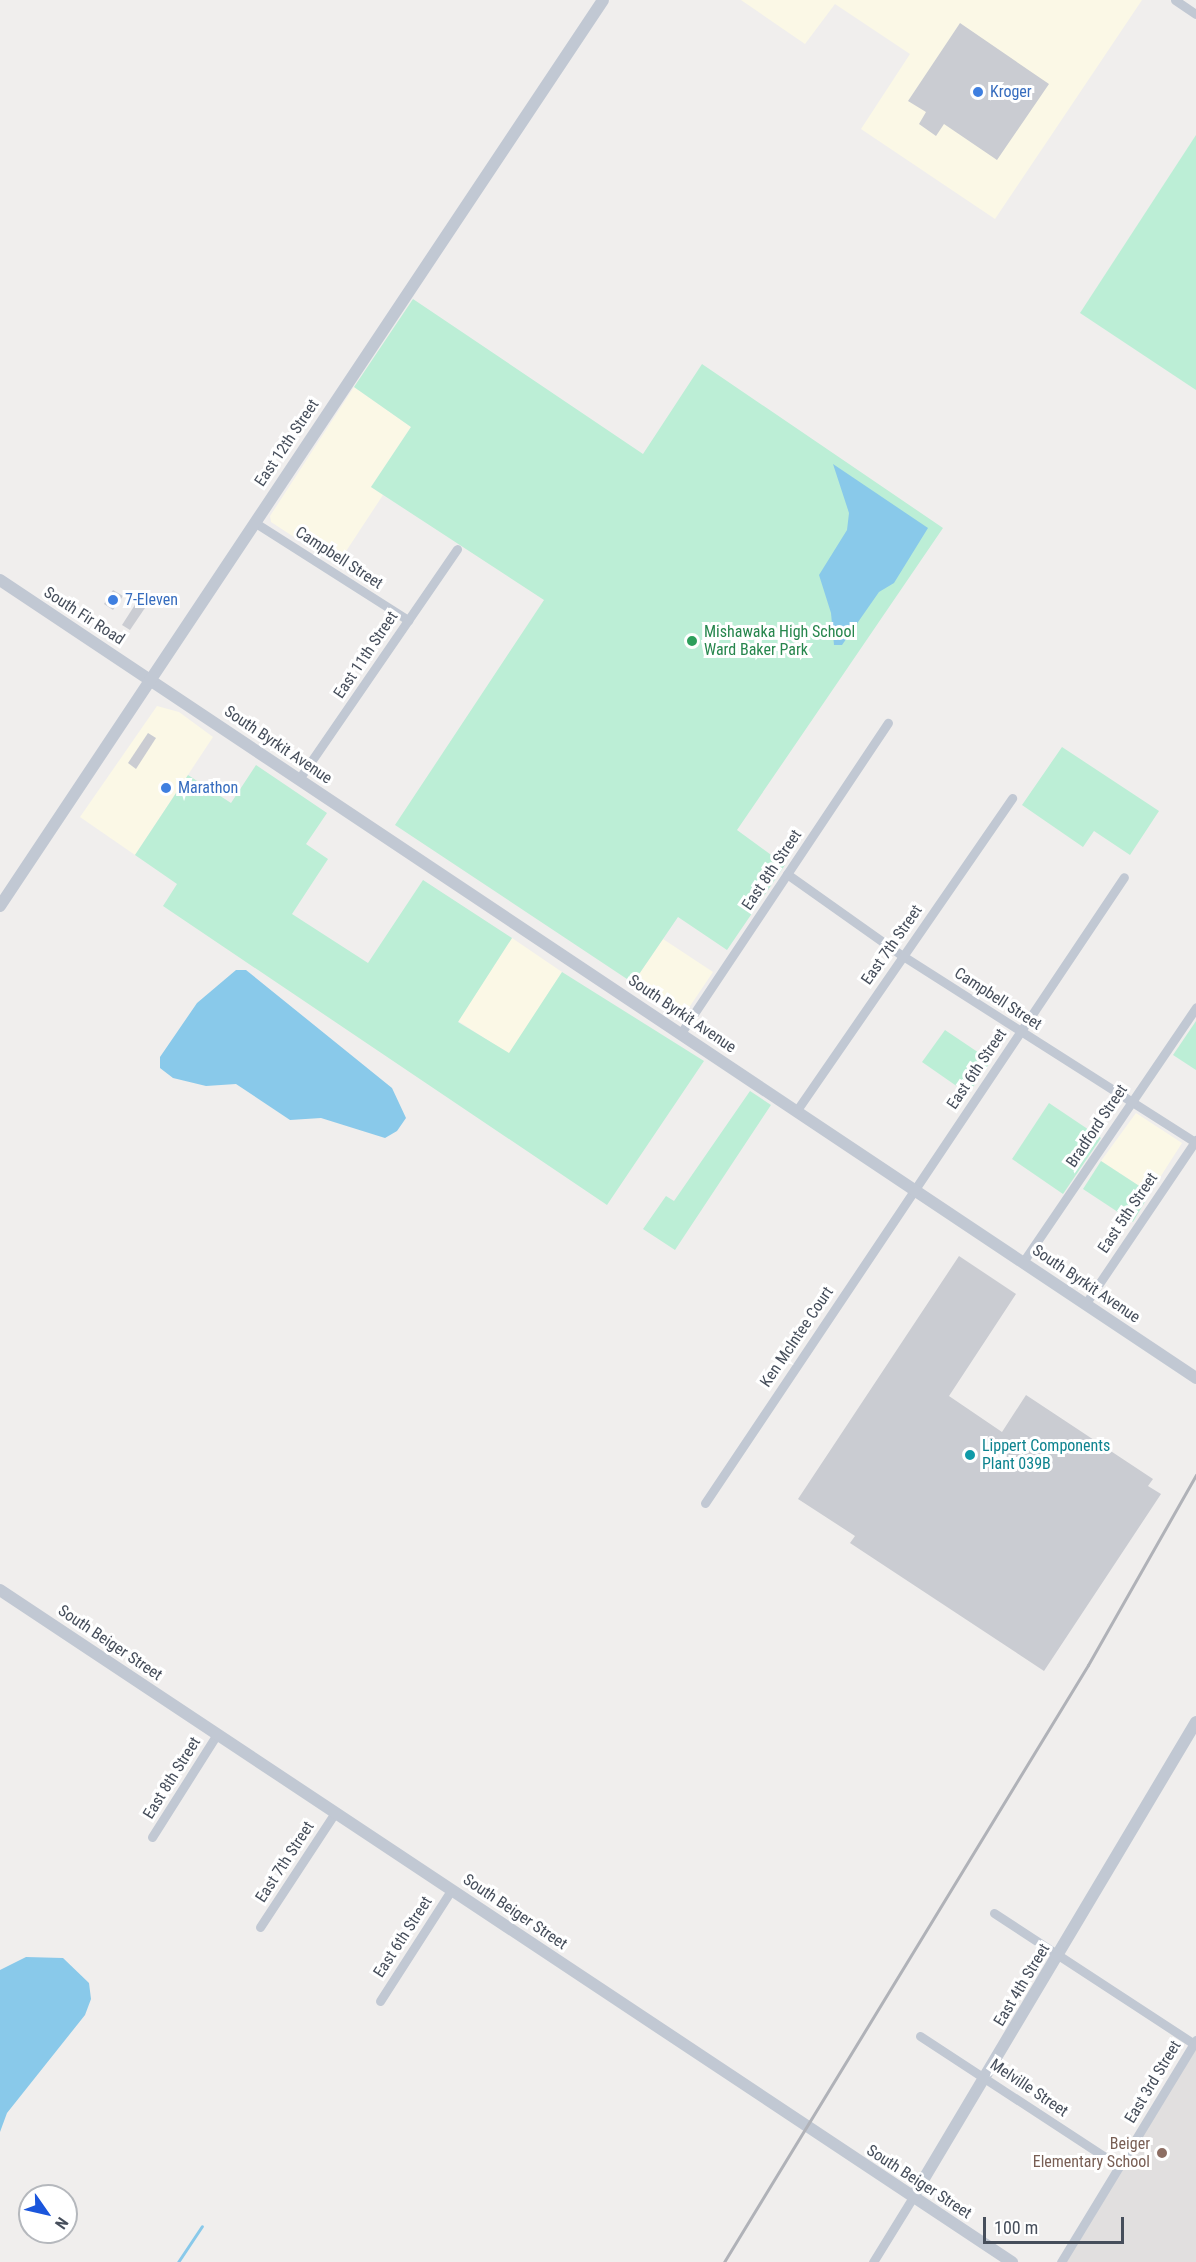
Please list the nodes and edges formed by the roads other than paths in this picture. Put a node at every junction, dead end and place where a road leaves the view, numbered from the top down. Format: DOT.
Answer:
graph roads {
  1 [pos="603,0"];
  2 [pos="1175,0"];
  3 [pos="1195,11"];
  4 [pos="254,522"];
  5 [pos="457,549"];
  6 [pos="0,580"];
  7 [pos="408,620"];
  8 [pos="149,679"];
  9 [pos="888,723"];
  10 [pos="299,779"];
  11 [pos="1012,798"];
  12 [pos="787,874"];
  13 [pos="1124,877"];
  14 [pos="0,906"];
  15 [pos="903,956"];
  16 [pos="1196,1006"];
  17 [pos="1021,1032"];
  18 [pos="681,1033"];
  19 [pos="1131,1103"];
  20 [pos="797,1110"];
  21 [pos="1195,1142"];
  22 [pos="915,1189"];
  23 [pos="1023,1262"];
  24 [pos="1086,1303"];
  25 [pos="1196,1378"];
  26 [pos="705,1503"];
  27 [pos="0,1590"];
  28 [pos="1196,1722"];
  29 [pos="217,1734"];
  30 [pos="335,1814"];
  31 [pos="152,1837"];
  32 [pos="452,1889"];
  33 [pos="994,1913"];
  34 [pos="260,1928"];
  35 [pos="1060,1955"];
  36 [pos="380,2001"];
  37 [pos="920,2036"];
  38 [pos="1195,2042"];
  39 [pos="986,2077"];
  40 [pos="1119,2166"];
  41 [pos="913,2197"];
  42 [pos="873,2262"];
  43 [pos="1012,2262"];
  44 [pos="1061,2262"];
  1 -- 4 [label="street, East 12th Street"];
  2 -- 3 [label="street"];
  4 -- 7 [label="street, Campbell Street"];
  4 -- 8 [label="street, East 12th Street"];
  5 -- 7 [label="street, East 11th Street"];
  6 -- 8 [label="street, South Fir Road"];
  7 -- 10 [label="street, East 11th Street"];
  8 -- 10 [label="street, South Byrkit Avenue"];
  8 -- 14 [label="street, East 12th Street"];
  9 -- 12 [label="street, East 8th Street"];
  10 -- 18 [label="street, South Byrkit Avenue"];
  11 -- 15 [label="street, East 7th Street"];
  12 -- 15 [label="street, Campbell Street"];
  12 -- 18 [label="street, East 8th Street"];
  13 -- 17 [label="street, East 6th Street"];
  15 -- 17 [label="street, Campbell Street"];
  15 -- 20 [label="street, East 7th Street"];
  16 -- 19 [label="street, Bradford Street"];
  17 -- 19 [label="street, Campbell Street"];
  17 -- 22 [label="street, East 6th Street"];
  18 -- 20 [label="street, South Byrkit Avenue"];
  19 -- 21 [label="street, Campbell Street"];
  19 -- 23 [label="street, Bradford Street"];
  20 -- 22 [label="street, South Byrkit Avenue"];
  21 -- 24 [label="street, East 5th Street"];
  22 -- 23 [label="street, South Byrkit Avenue"];
  22 -- 26 [label="street, Ken McIntee Court"];
  23 -- 24 [label="street, South Byrkit Avenue"];
  24 -- 25 [label="street, South Byrkit Avenue"];
  27 -- 29 [label="street, South Beiger Street"];
  28 -- 35 [label="street, East 4th Street"];
  29 -- 30 [label="street, South Beiger Street"];
  29 -- 31 [label="street, East 8th Street"];
  30 -- 32 [label="street, South Beiger Street"];
  30 -- 34 [label="street, East 7th Street"];
  32 -- 36 [label="street, East 6th Street"];
  32 -- 41 [label="street, South Beiger Street"];
  33 -- 35 [label="street"];
  35 -- 38 [label="street"];
  35 -- 39 [label="street, East 4th Street"];
  37 -- 39 [label="street, Melville Street"];
  38 -- 40 [label="street, East 3rd Street"];
  39 -- 40 [label="street, Melville Street"];
  39 -- 41 [label="street, East 4th Street"];
  40 -- 44 [label="street, East 3rd Street"];
  41 -- 42 [label="street, East 4th Street"];
  41 -- 43 [label="street, South Beiger Street"];
}
